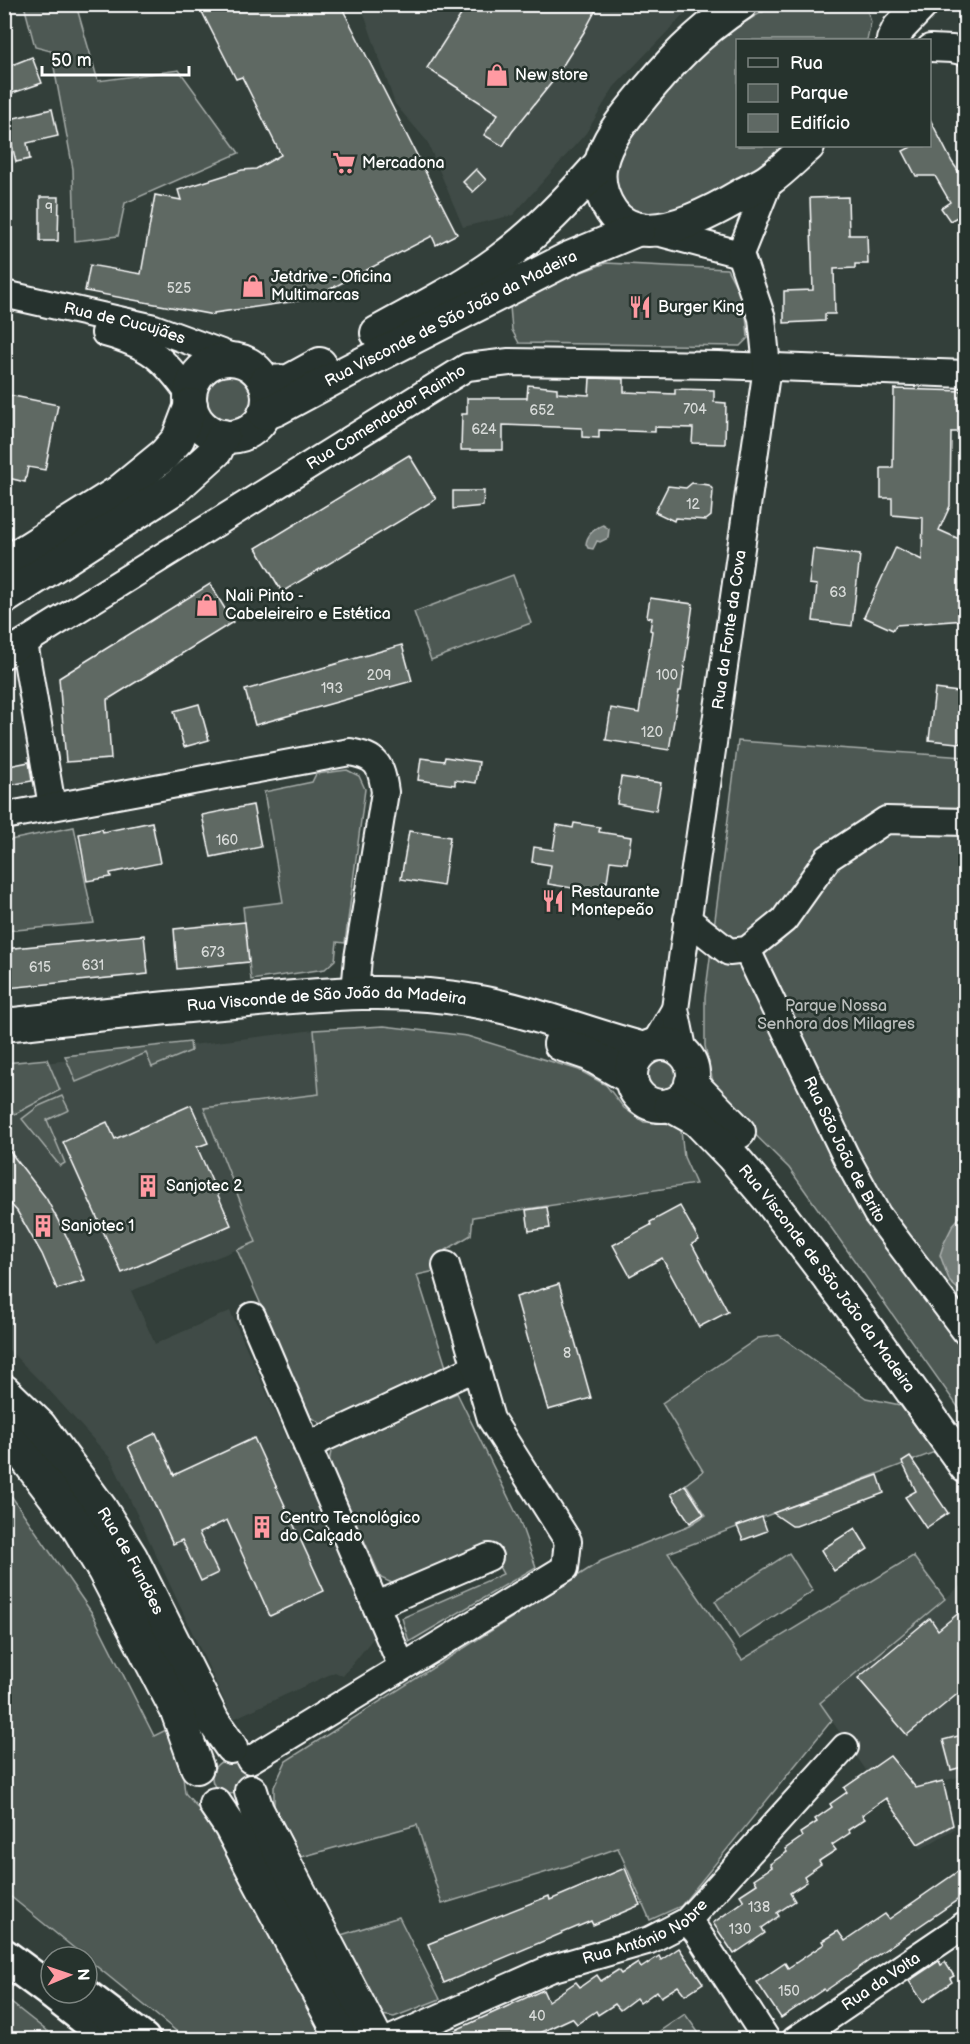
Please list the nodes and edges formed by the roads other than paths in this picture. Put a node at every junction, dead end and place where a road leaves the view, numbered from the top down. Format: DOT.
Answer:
graph roads {
  1 [pos="922,4"];
  2 [pos="728,9"];
  3 [pos="896,30"];
  4 [pos="931,48"];
  5 [pos="966,52"];
  6 [pos="807,147"];
  7 [pos="601,163"];
  8 [pos="770,179"];
  9 [pos="644,230"];
  10 [pos="740,254"];
  11 [pos="4,294"];
  12 [pos="4,312"];
  13 [pos="767,367"];
  14 [pos="254,371"];
  15 [pos="966,374"];
  16 [pos="191,400"];
  17 [pos="264,414"];
  18 [pos="223,436"];
  19 [pos="4,564"];
  20 [pos="4,598"];
  21 [pos="14,649"];
  22 [pos="52,806"];
  23 [pos="4,816"];
  24 [pos="966,822"];
  25 [pos="687,919"];
  26 [pos="747,950"];
  27 [pos="355,992"];
  28 [pos="675,1010"];
  29 [pos="4,1025"];
  30 [pos="4,1047"];
  31 [pos="649,1047"];
  32 [pos="684,1053"];
  33 [pos="631,1078"];
  34 [pos="691,1083"];
  35 [pos="670,1105"];
  36 [pos="446,1265"];
  37 [pos="252,1316"];
  38 [pos="966,1332"];
  39 [pos="477,1367"];
  40 [pos="4,1391"];
  41 [pos="4,1434"];
  42 [pos="966,1439"];
  43 [pos="307,1446"];
  44 [pos="966,1467"];
  45 [pos="489,1557"];
  46 [pos="377,1605"];
  47 [pos="402,1667"];
  48 [pos="845,1747"];
  49 [pos="240,1753"];
  50 [pos="197,1767"];
  51 [pos="251,1791"];
  52 [pos="215,1804"];
  53 [pos="687,1921"];
  54 [pos="965,1929"];
  55 [pos="4,1936"];
  56 [pos="4,1956"];
  57 [pos="39,1962"];
  58 [pos="39,1982"];
  59 [pos="69,2005"];
  60 [pos="97,2005"];
  61 [pos="113,2040"];
  62 [pos="143,2040"];
  63 [pos="343,2040"];
  64 [pos="377,2040"];
  65 [pos="389,2040"];
  66 [pos="767,2040"];
  67 [pos="795,2040"];
  1 -- 3 [label="main road"];
  2 -- 7 [label="main road"];
  4 -- 5 [label="street"];
  6 -- 8 [label="main road, Rua Visconde de São João da Madeira"];
  7 -- 9 [label="main road"];
  7 -- 14 [label="main road, Rua Visconde de São João da Madeira"];
  8 -- 9 [label="main road, Rua Visconde de São João da Madeira"];
  8 -- 10 [label="street"];
  9 -- 10 [label="street"];
  9 -- 17 [label="main road, Rua Visconde de São João da Madeira"];
  10 -- 13 [label="street, Rua da Fonte da Cova"];
  11 -- 14 [label="street, Rua de Cucujães"];
  12 -- 16 [label="street, Rua de Cucujães"];
  13 -- 15 [label="street, Rua Comendador Rainho"];
  13 -- 21 [label="street, Rua Comendador Rainho"];
  13 -- 25 [label="street, Rua da Fonte da Cova"];
  14 -- 16 [label="main road"];
  14 -- 17 [label="main road"];
  16 -- 18 [label="main road"];
  16 -- 19 [label="main road"];
  17 -- 18 [label="main road"];
  18 -- 20 [label="main road"];
  21 -- 22 [label="street"];
  22 -- 23 [label="street"];
  22 -- 27 [label="street"];
  24 -- 26 [label="street"];
  25 -- 26 [label="street"];
  25 -- 28 [label="street, Rua da Fonte da Cova"];
  26 -- 38 [label="street, Rua São João de Brito"];
  27 -- 29 [label="main road, Rua Visconde de São João da Madeira"];
  27 -- 31 [label="main road, Rua Visconde de São João da Madeira"];
  28 -- 31 [label="street, Rua da Fonte da Cova"];
  28 -- 32 [label="street, Rua da Fonte da Cova"];
  30 -- 33 [label="main road, Rua Visconde de São João da Madeira"];
  31 -- 32 [label="main road, Rua Visconde de São João da Madeira"];
  31 -- 33 [label="main road"];
  32 -- 34 [label="main road"];
  33 -- 35 [label="main road, Rua Visconde de São João da Madeira"];
  34 -- 35 [label="main road"];
  34 -- 42 [label="main road, Rua Visconde de São João da Madeira"];
  35 -- 44 [label="main road, Rua Visconde de São João da Madeira"];
  36 -- 39 [label="street"];
  37 -- 43 [label="street"];
  39 -- 43 [label="street"];
  39 -- 47 [label="street"];
  40 -- 49 [label="main road, Rua de Fundões"];
  41 -- 50 [label="main road, Rua de Fundões"];
  43 -- 46 [label="street"];
  45 -- 46 [label="street"];
  46 -- 47 [label="street"];
  47 -- 49 [label="street"];
  48 -- 53 [label="street, Rua António Nobre"];
  49 -- 50 [label="main road"];
  49 -- 51 [label="main road"];
  50 -- 52 [label="main road, Rua de Fundões"];
  51 -- 52 [label="main road"];
  51 -- 64 [label="main road"];
  52 -- 63 [label="main road, Rua de Fundões"];
  53 -- 65 [label="street, Rua António Nobre"];
  53 -- 66 [label="street"];
  54 -- 67 [label="street, Rua da Volta"];
  55 -- 57 [label="highway"];
  56 -- 58 [label="highway"];
  59 -- 61 [label="highway"];
  60 -- 62 [label="highway"];
}
